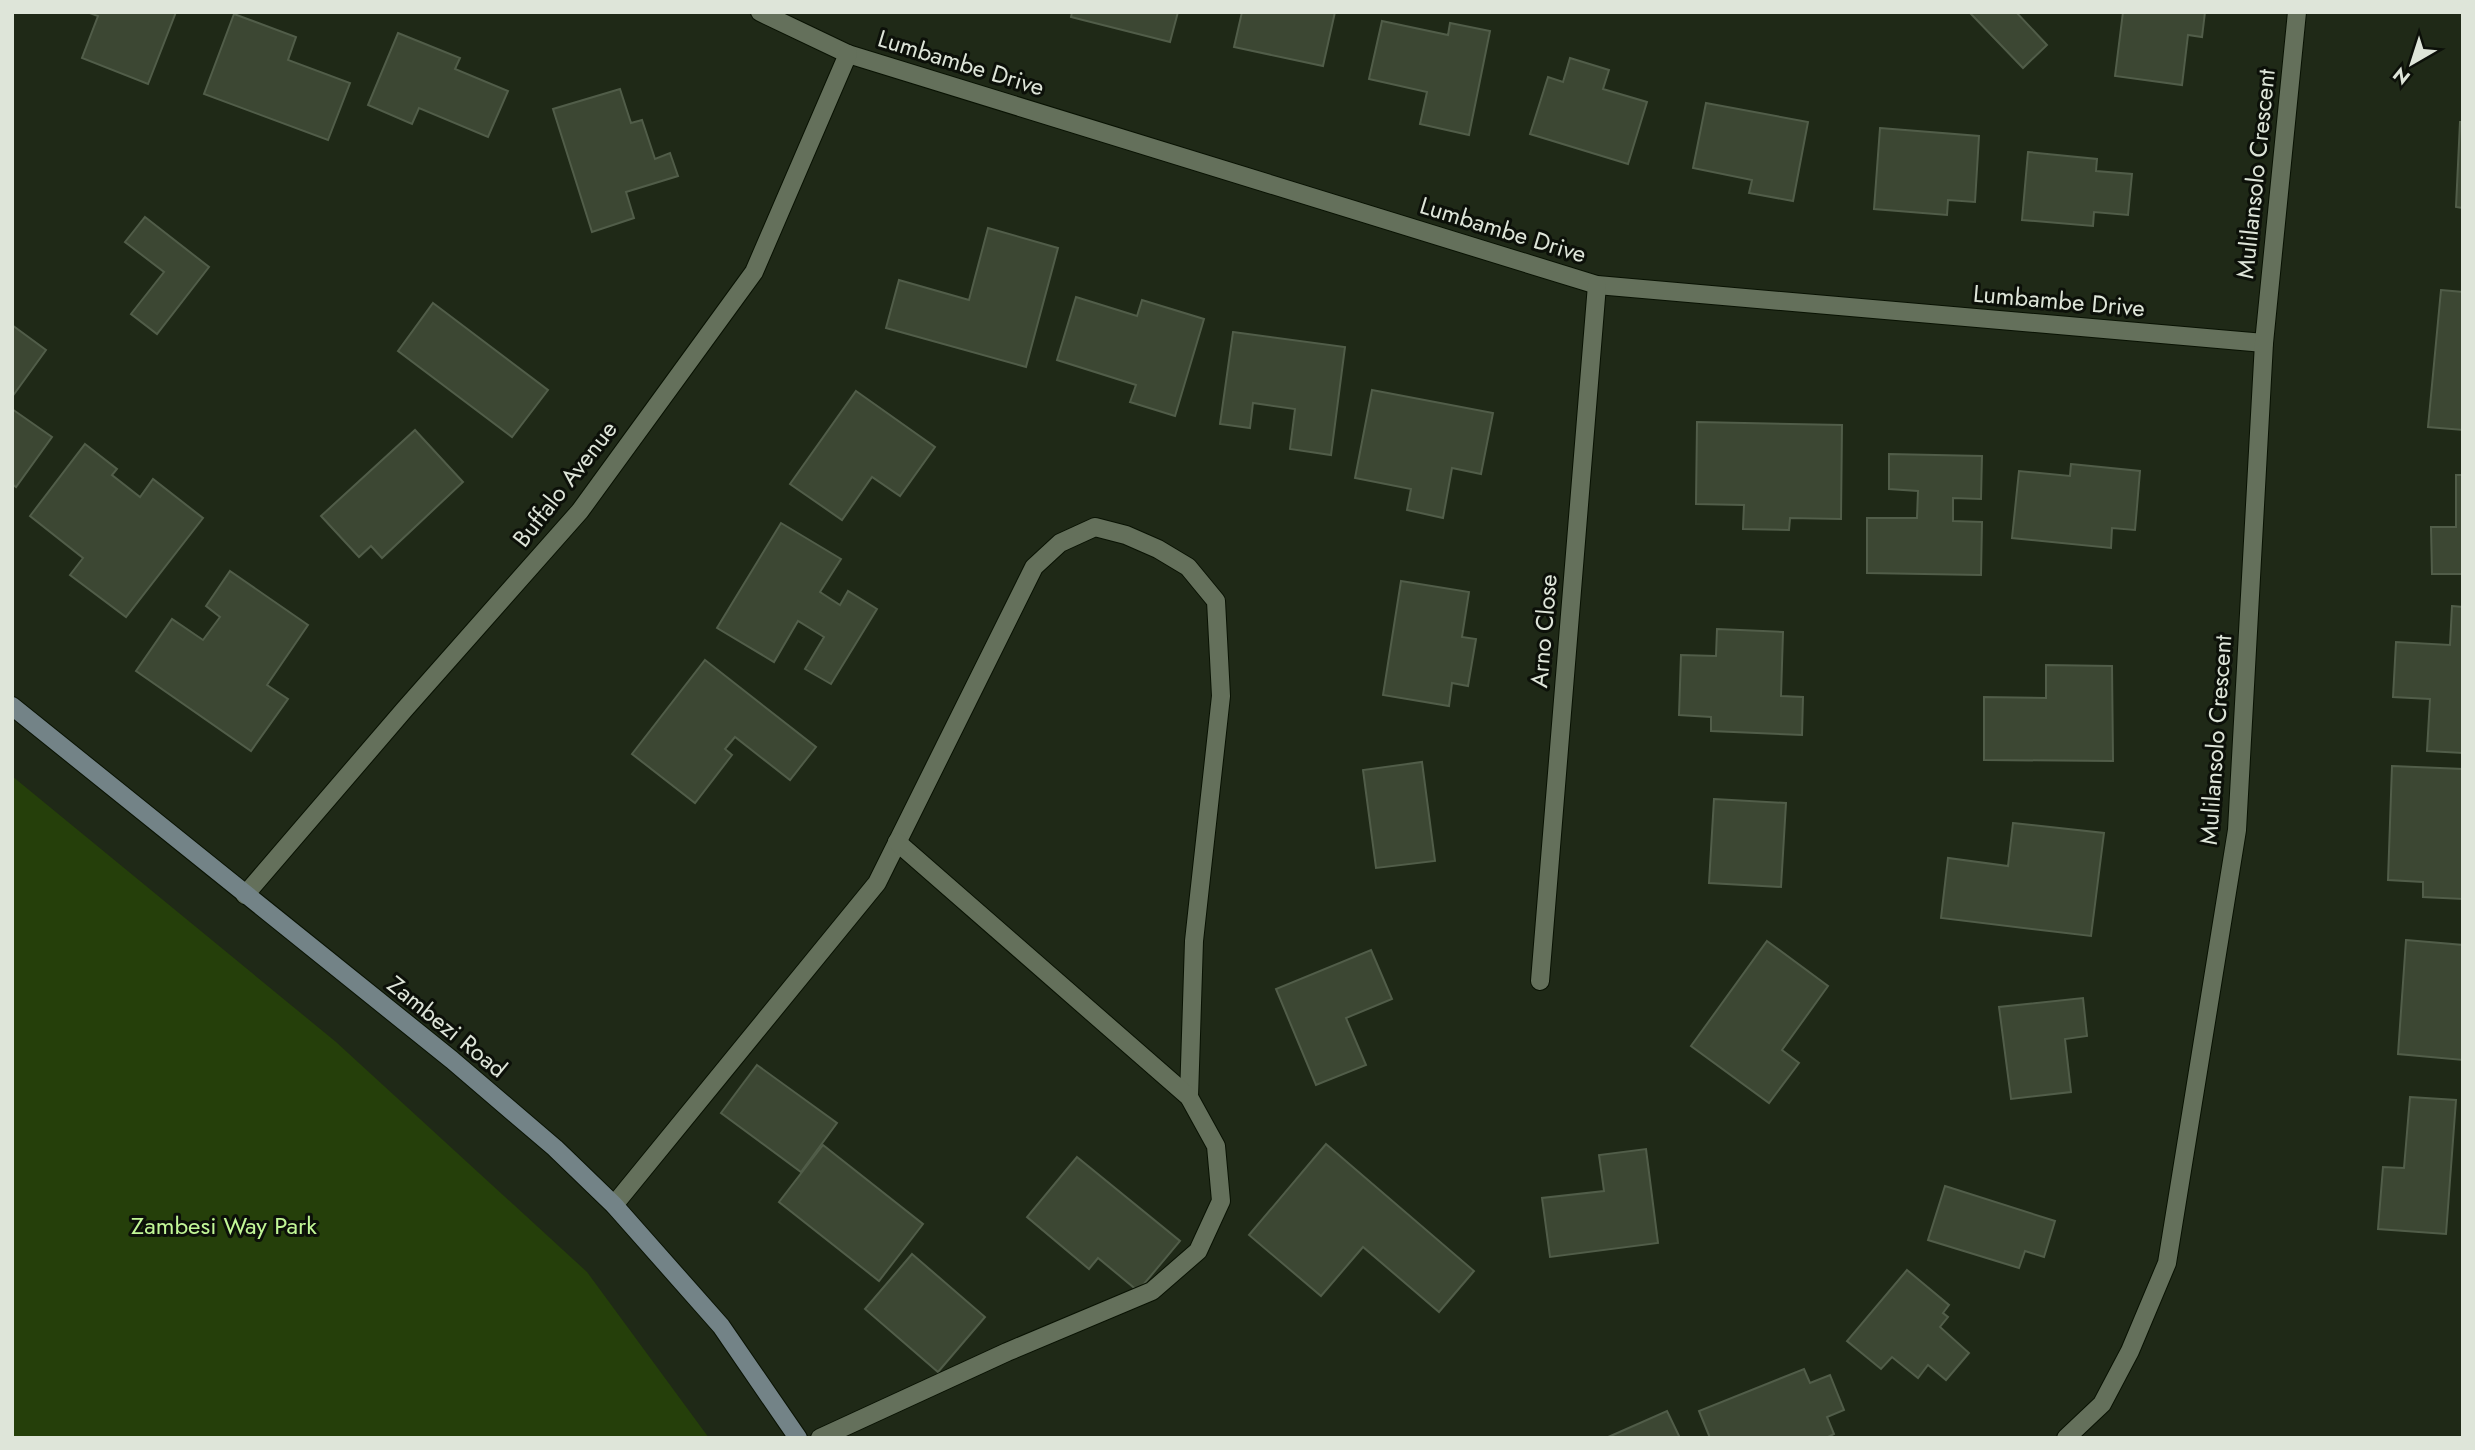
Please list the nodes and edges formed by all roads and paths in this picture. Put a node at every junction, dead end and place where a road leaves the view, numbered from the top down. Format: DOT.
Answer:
graph roads {
  1 [pos="761,12"];
  2 [pos="2297,12"];
  3 [pos="848,54"];
  4 [pos="1597,285"];
  5 [pos="2264,343"];
  6 [pos="12,706"];
  7 [pos="897,842"];
  8 [pos="245,895"];
  9 [pos="1540,981"];
  10 [pos="1189,1097"];
  11 [pos="614,1205"];
  12 [pos="798,1438"];
  13 [pos="820,1438"];
  14 [pos="2066,1438"];
  1 -- 3 [label="street, Lumbambe Drive"];
  2 -- 5 [label="street, Mulilansolo Crescent"];
  3 -- 4 [label="street, Lumbambe Drive"];
  3 -- 8 [label="street, Buffalo Avenue"];
  4 -- 5 [label="street, Lumbambe Drive"];
  4 -- 9 [label="street, Arno Close"];
  5 -- 14 [label="street, Mulilansolo Crescent"];
  6 -- 8 [label="main road, Zambezi Road"];
  7 -- 10 [label="street"];
  7 -- 10 [label="street"];
  7 -- 11 [label="street"];
  8 -- 11 [label="main road, Zambezi Road"];
  10 -- 13 [label="street"];
  11 -- 12 [label="main road, Zambezi Road"];
}
